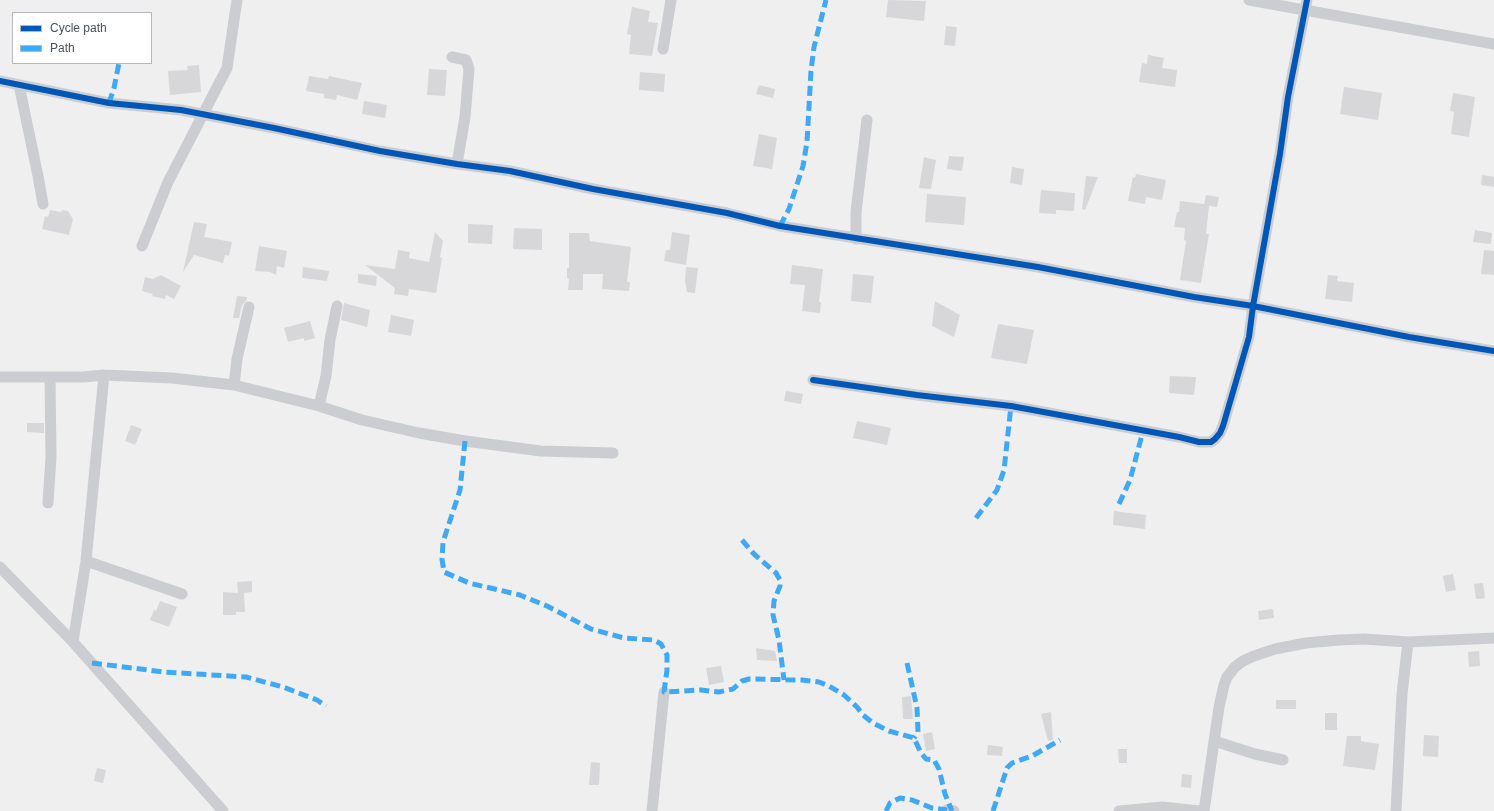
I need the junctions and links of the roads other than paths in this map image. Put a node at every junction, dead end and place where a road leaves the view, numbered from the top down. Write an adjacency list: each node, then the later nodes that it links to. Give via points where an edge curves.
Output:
1 (237, 0): 10 (street, via 227,68)
2 (671, 0): 6 (street)
3 (1249, 0): 4 (street)
4 (1306, 5): 5 (street); 17 (street)
5 (1494, 44)
6 (663, 49)
7 (452, 57): 12 (street, via 466,60 469,69 465,117)
8 (0, 82): 9 (street)
9 (19, 85): 10 (street, via 109,103); 13 (street)
10 (203, 114): 12 (street, via 380,151); 15 (street, via 168,182)
11 (867, 120): 14 (street, via 856,212)
12 (457, 164): 14 (street, via 510,170 593,189)
13 (43, 204)
14 (856, 239): 17 (street, via 1038,267)
15 (142, 246)
16 (337, 306): 25 (street)
17 (1253, 306): 19 (street); 23 (street, via 1249,337 1233,394 1220,434 1211,442 1199,442 1011,406)
18 (248, 307): 24 (street)
19 (1494, 351)
20 (104, 375): 22 (street); 24 (street, via 172,378); 28 (street)
21 (0, 377): 22 (street)
22 (50, 377): 27 (street, via 51,457)
23 (813, 380)
24 (234, 385): 25 (street)
25 (319, 406): 26 (street, via 362,420 465,441 541,451)
26 (613, 453)
27 (48, 503)
28 (86, 560): 30 (street); 32 (street)
29 (0, 568): 32 (street)
30 (182, 594)
31 (1494, 638): 33 (street)
32 (73, 642): 37 (street)
33 (1408, 642): 35 (street, via 1364,640 1306,643 1275,649 1243,661 1227,677 1224,685 1218,707); 42 (street, via 1402,694)
34 (664, 692): 38 (street)
35 (1214, 741): 36 (street); 41 (street)
36 (1283, 760)
37 (223, 811)
38 (652, 811)
39 (1119, 811): 40 (street, via 1162,807)
40 (1200, 811)
41 (1204, 811)
42 (1396, 811)

